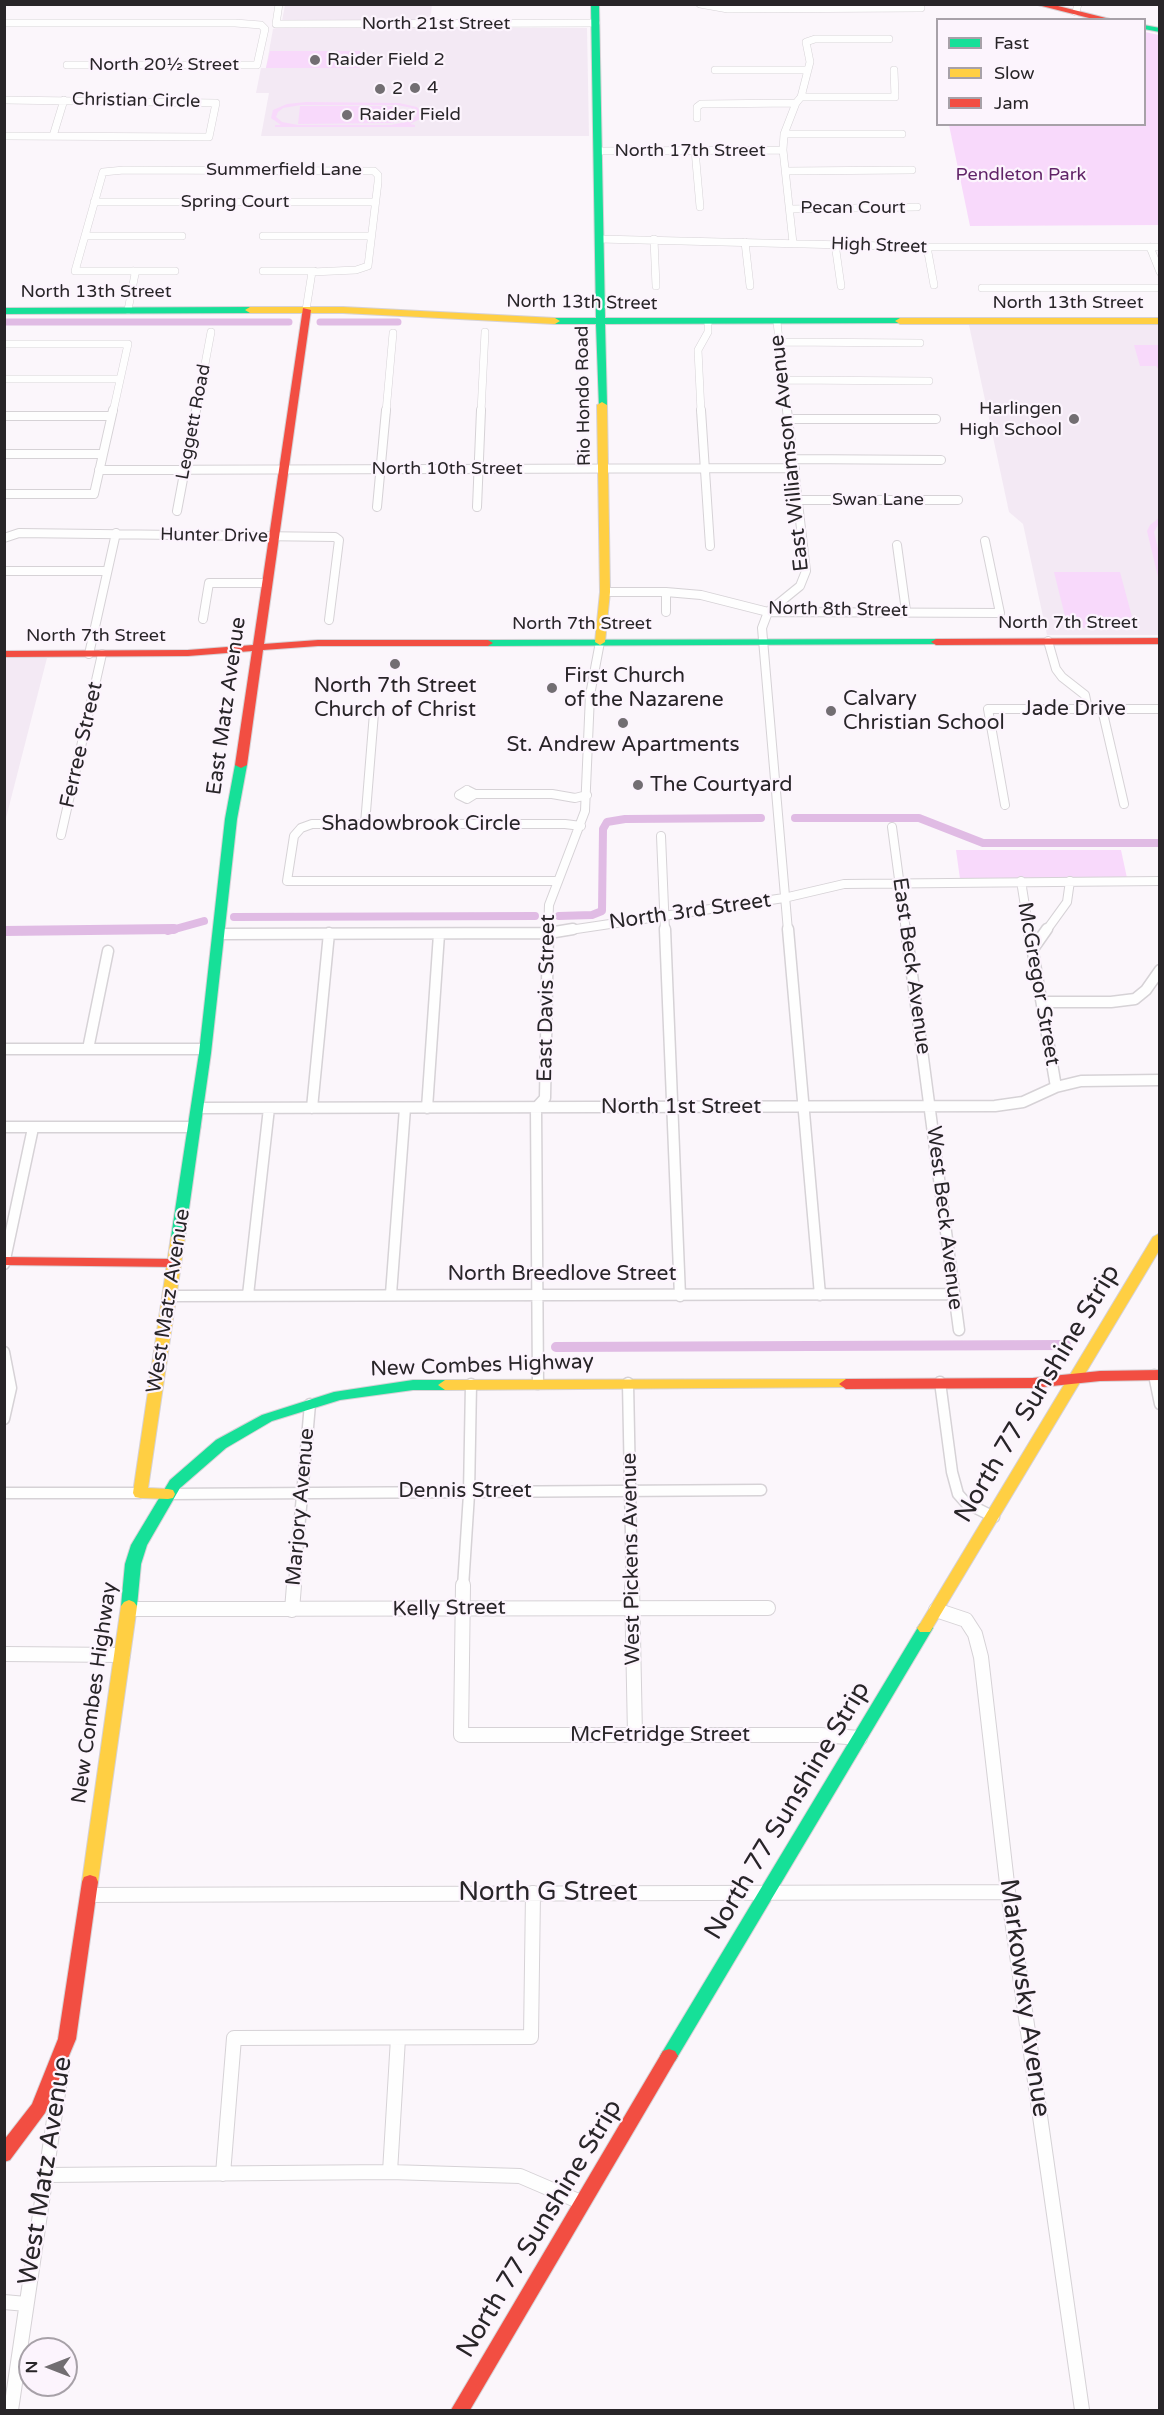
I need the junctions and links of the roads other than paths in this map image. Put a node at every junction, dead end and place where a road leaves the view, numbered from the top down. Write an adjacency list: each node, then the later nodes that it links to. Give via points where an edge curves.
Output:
1 (279, 4): 10 (street, North 21st Street, via 276,24)
2 (595, 4): 10 (street, Rio Hondo Road)
3 (700, 4): 6 (street, via 717,8)
4 (921, 4): 6 (street, via 921,8)
5 (1037, 4): 7 (street)
6 (802, 7)
7 (1077, 8): 8 (street)
8 (1104, 18)
9 (4, 23): 12 (street, North 20½ Street, via 235,23 263,26 265,30 257,65)
10 (596, 23): 27 (street, Rio Hondo Road)
11 (890, 39): 15 (street, via 810,39 806,42)
12 (67, 65)
13 (894, 69): 16 (street, via 895,97)
14 (715, 70): 15 (street)
15 (808, 70): 16 (street)
16 (801, 98): 19 (street)
17 (4, 100): 18 (street, Christian Circle)
18 (64, 100): 24 (street); 24 (street, Christian Circle, via 216,103 209,137)
19 (796, 103): 20 (street, via 701,104 697,107); 21 (street)
20 (697, 118)
21 (784, 134): 22 (street); 26 (street)
22 (902, 134)
23 (4, 136): 24 (street)
24 (53, 136)
25 (695, 150): 26 (street, North 17th Street); 27 (street, North 17th Street); 32 (street)
26 (783, 150): 29 (street)
27 (598, 151): 39 (street, Rio Hondo Road)
28 (912, 170): 29 (street)
29 (786, 171): 34 (street)
30 (94, 202): 31 (street, Spring Court); 31 (street, Summerfield Lane, via 102,174 109,170 246,169 374,171 378,175); 35 (street)
31 (375, 202): 38 (street, Summerfield Lane)
32 (700, 207)
33 (917, 207): 34 (street, Pecan Court)
34 (790, 208): 42 (street)
35 (85, 236): 36 (street); 47 (street, via 75,271)
36 (182, 236)
37 (263, 236): 38 (street)
38 (371, 236): 50 (street, Summerfield Lane, via 369,263 365,268)
39 (599, 239): 40 (street, High Street); 61 (street, Rio Hondo Road)
40 (654, 239): 41 (street, High Street); 53 (street)
41 (745, 242): 42 (street, High Street); 54 (street)
42 (793, 243): 43 (street, High Street)
43 (835, 244): 44 (street, High Street); 55 (street)
44 (927, 247): 45 (street, High Street); 52 (street)
45 (1150, 247): 46 (street, High Street); 51 (street)
46 (1160, 247)
47 (133, 271): 48 (street); 59 (street)
48 (175, 271)
49 (263, 271): 50 (street)
50 (314, 271): 60 (street)
51 (1160, 272)
52 (934, 285)
53 (656, 286)
54 (750, 286)
55 (841, 286)
56 (982, 288): 57 (street)
57 (1160, 288)
58 (4, 310): 59 (street, North 13th Street)
59 (128, 310): 60 (street, North 13th Street)
60 (306, 310): 61 (street, North 13th Street); 88 (street, East Matz Avenue)
61 (601, 321): 63 (street, North 13th Street); 85 (street, Rio Hondo Road)
62 (1160, 321): 64 (street, North 13th Street)
63 (708, 322): 64 (street, North 13th Street); 86 (street, via 708,332 698,350)
64 (777, 322): 68 (street, East Williamson Avenue)
65 (211, 332): 83 (street, Leggett Road)
66 (485, 332): 89 (street)
67 (393, 333): 84 (street)
68 (780, 342): 69 (street); 73 (street, East Williamson Avenue)
69 (920, 343)
70 (4, 344): 72 (street, via 128,344)
71 (4, 379): 72 (street)
72 (120, 379): 76 (street)
73 (785, 380): 74 (street); 77 (street, East Williamson Avenue)
74 (929, 381)
75 (4, 416): 76 (street)
76 (111, 416): 80 (street)
77 (789, 419): 78 (street); 82 (street, East Williamson Avenue)
78 (936, 419)
79 (4, 454): 80 (street)
80 (103, 454): 87 (street)
81 (941, 460): 82 (street, North 10th Street)
82 (794, 464): 86 (street, North 10th Street); 91 (street, East Williamson Avenue)
83 (186, 469): 87 (street, North 10th Street); 88 (street, North 10th Street); 95 (street, Leggett Road)
84 (380, 469): 88 (street, North 10th Street); 89 (street, North 10th Street); 93 (street)
85 (604, 469): 86 (street, North 10th Street); 89 (street, North 10th Street); 105 (street, Rio Hondo Road)
86 (706, 469): 101 (street)
87 (99, 470): 90 (street, via 94,494)
88 (283, 470): 98 (street, East Matz Avenue)
89 (478, 470): 94 (street)
90 (4, 494)
91 (798, 500): 92 (street, Swan Lane); 109 (street, East Williamson Avenue, via 804,580)
92 (958, 500)
93 (377, 507)
94 (477, 507)
95 (177, 511)
96 (116, 533): 97 (street, Hunter Drive, via 19,533); 98 (street, Hunter Drive); 103 (street, Ferree Street)
97 (6, 537)
98 (273, 537): 104 (street, East Matz Avenue); 111 (street, Hunter Drive, via 338,538)
99 (985, 541): 107 (street, North 8th Street, via 1000,613)
100 (897, 545): 107 (street)
101 (710, 546)
102 (4, 571): 103 (street)
103 (106, 571): 118 (street, Ferree Street)
104 (266, 583): 110 (street, via 209,583); 116 (street, East Matz Avenue)
105 (605, 592): 106 (street, North 8th Street); 114 (street, Rio Hondo Road)
106 (666, 592): 108 (street); 109 (street, North 8th Street, via 701,595)
107 (906, 611): 109 (street, North 8th Street)
108 (666, 612)
109 (768, 612): 115 (street, via 762,628)
110 (203, 619)
111 (329, 620)
112 (1048, 641): 113 (street, North 7th Street); 115 (street, North 7th Street); 119 (street, via 1056,669 1085,695)
113 (1160, 641)
114 (600, 642): 115 (street, North 7th Street); 116 (street, North 7th Street, via 324,643); 124 (street, East Davis Street, via 590,695)
115 (763, 643): 137 (street)
116 (257, 647): 118 (street, North 7th Street, via 188,653); 141 (street, East Matz Avenue, via 222,880)
117 (4, 654): 118 (street, North 7th Street)
118 (95, 654): 130 (street, Ferree Street)
119 (1088, 709): 120 (street, Jade Drive); 126 (street, Jade Drive, via 988,709)
120 (1102, 709): 121 (street, Jade Drive); 125 (street)
121 (1160, 709)
122 (374, 712): 127 (street)
123 (475, 794): 124 (street, via 552,794 575,798)
124 (587, 795): 128 (street, East Davis Street)
125 (1124, 804)
126 (1005, 805)
127 (365, 824): 128 (street, Shadowbrook Circle); 132 (street, Shadowbrook Circle, via 321,823 296,831 287,881)
128 (581, 826): 132 (street, East Davis Street)
129 (892, 827): 136 (street, East Beck Avenue)
130 (61, 835)
131 (661, 836): 138 (street)
132 (557, 881): 140 (street, East Davis Street, via 549,905)
133 (1021, 881): 134 (street, North 3rd Street); 136 (street, North 3rd Street); 143 (street, McGregor Street)
134 (1070, 881): 135 (street, North 3rd Street); 143 (street, via 1067,902)
135 (1160, 881)
136 (900, 883): 137 (street, North 3rd Street, via 836,885); 152 (street, East Beck Avenue)
137 (784, 898): 138 (street, North 3rd Street); 154 (street)
138 (664, 915): 140 (street, North 3rd Street); 153 (street)
139 (329, 933): 141 (street, North 3rd Street); 142 (street, North 3rd Street); 157 (street)
140 (549, 933): 142 (street, North 3rd Street); 160 (street, East Davis Street, via 544,1098)
141 (219, 934): 147 (street, East Matz Avenue)
142 (439, 934): 159 (street)
143 (1033, 949): 146 (street, McGregor Street)
144 (108, 951): 149 (street)
145 (1160, 970): 146 (street, via 1135,999)
146 (1042, 1002): 151 (street, McGregor Street)
147 (205, 1048): 149 (street); 155 (street, East Matz Avenue)
148 (4, 1049): 149 (street)
149 (88, 1049)
150 (1160, 1080): 151 (street, North 1st Street, via 1082,1081)
151 (1056, 1087): 152 (street, North 1st Street, via 1010,1104)
152 (930, 1106): 154 (street, North 1st Street); 169 (street, West Beck Avenue)
153 (671, 1107): 154 (street, North 1st Street); 160 (street, North 1st Street); 173 (street)
154 (803, 1107): 171 (street)
155 (197, 1108): 156 (street, North 1st Street); 162 (street, West Matz Avenue)
156 (269, 1108): 157 (street, North 1st Street); 170 (street)
157 (312, 1108): 158 (street, North 1st Street)
158 (405, 1108): 159 (street, North 1st Street); 167 (street)
159 (427, 1108): 160 (street, North 1st Street)
160 (536, 1108): 168 (street, East Davis Street)
161 (4, 1127): 163 (street)
162 (195, 1127): 163 (street); 166 (street, West Matz Avenue)
163 (33, 1128): 165 (street)
164 (1160, 1237): 177 (street, North 77 Sunshine Strip)
165 (5, 1262): 166 (street)
166 (175, 1263): 172 (street, West Matz Avenue)
167 (391, 1294): 168 (street, North Breedlove Street); 170 (street, North Breedlove Street)
168 (536, 1294): 173 (street, North Breedlove Street); 181 (street, East Davis Street)
169 (954, 1294): 171 (street, North Breedlove Street); 174 (street, West Beck Avenue)
170 (248, 1295): 172 (street, North Breedlove Street)
171 (820, 1295): 173 (street, North Breedlove Street)
172 (170, 1296): 189 (street, West Matz Avenue)
173 (680, 1296)
174 (959, 1330)
175 (4, 1352): 184 (street, via 11,1388)
176 (1156, 1375): 177 (street, New Combes Highway); 183 (street)
177 (1073, 1379): 178 (street, New Combes Highway, via 1033,1383); 192 (street, North 77 Sunshine Strip)
178 (940, 1382): 179 (street, New Combes Highway); 192 (street, via 958,1494 966,1503)
179 (628, 1383): 181 (street, New Combes Highway); 187 (street, West Pickens Avenue)
180 (471, 1384): 181 (street, New Combes Highway); 182 (street, New Combes Highway, via 375,1388); 186 (street)
181 (538, 1384)
182 (310, 1404): 190 (street, Marjory Avenue); 191 (street, New Combes Highway, via 267,1418 228,1439 196,1464)
183 (1160, 1404)
184 (4, 1419)
185 (762, 1490): 187 (street, Dennis Street)
186 (469, 1491): 187 (street, Dennis Street); 190 (street, Dennis Street); 196 (street)
187 (631, 1491): 193 (street, West Pickens Avenue)
188 (4, 1493): 189 (street)
189 (140, 1493): 191 (street)
190 (302, 1493): 191 (street, Dennis Street); 197 (street, Marjory Avenue)
191 (168, 1494): 195 (street, New Combes Highway, via 139,1545)
192 (994, 1517): 198 (street, North 77 Sunshine Strip)
193 (633, 1608): 194 (street, Kelly Street); 196 (street, Kelly Street); 201 (street, West Pickens Avenue)
194 (768, 1608)
195 (129, 1609): 197 (street, Kelly Street); 200 (street, New Combes Highway)
196 (462, 1609): 197 (street, Kelly Street); 201 (street, McFetridge Street, via 461,1736)
197 (292, 1610)
198 (936, 1610): 202 (street, North 77 Sunshine Strip); 204 (street, Markowsky Avenue, via 966,1620 975,1634 981,1657)
199 (4, 1654): 200 (street)
200 (123, 1655): 206 (street, New Combes Highway)
201 (635, 1735): 202 (street, McFetridge Street)
202 (860, 1738): 203 (street, North 77 Sunshine Strip)
203 (766, 1892): 204 (street, North G Street); 205 (street, North G Street); 213 (street, North 77 Sunshine Strip)
204 (1008, 1892): 218 (street, Markowsky Avenue)
205 (533, 1893): 206 (street, North G Street); 207 (street, via 531,2037)
206 (88, 1895): 208 (street, New Combes Highway)
207 (398, 2038): 210 (street); 211 (street, via 234,2038)
208 (66, 2039): 209 (street, New Combes Highway, via 39,2108); 212 (street, West Matz Avenue)
209 (4, 2155)
210 (390, 2172): 211 (street); 213 (street, via 519,2176)
211 (223, 2174): 212 (street)
212 (46, 2175): 215 (street, West Matz Avenue)
213 (583, 2203): 217 (street, North 77 Sunshine Strip)
214 (4, 2302): 215 (street)
215 (26, 2304): 216 (street, West Matz Avenue)
216 (11, 2410)
217 (460, 2410)
218 (1082, 2410)

